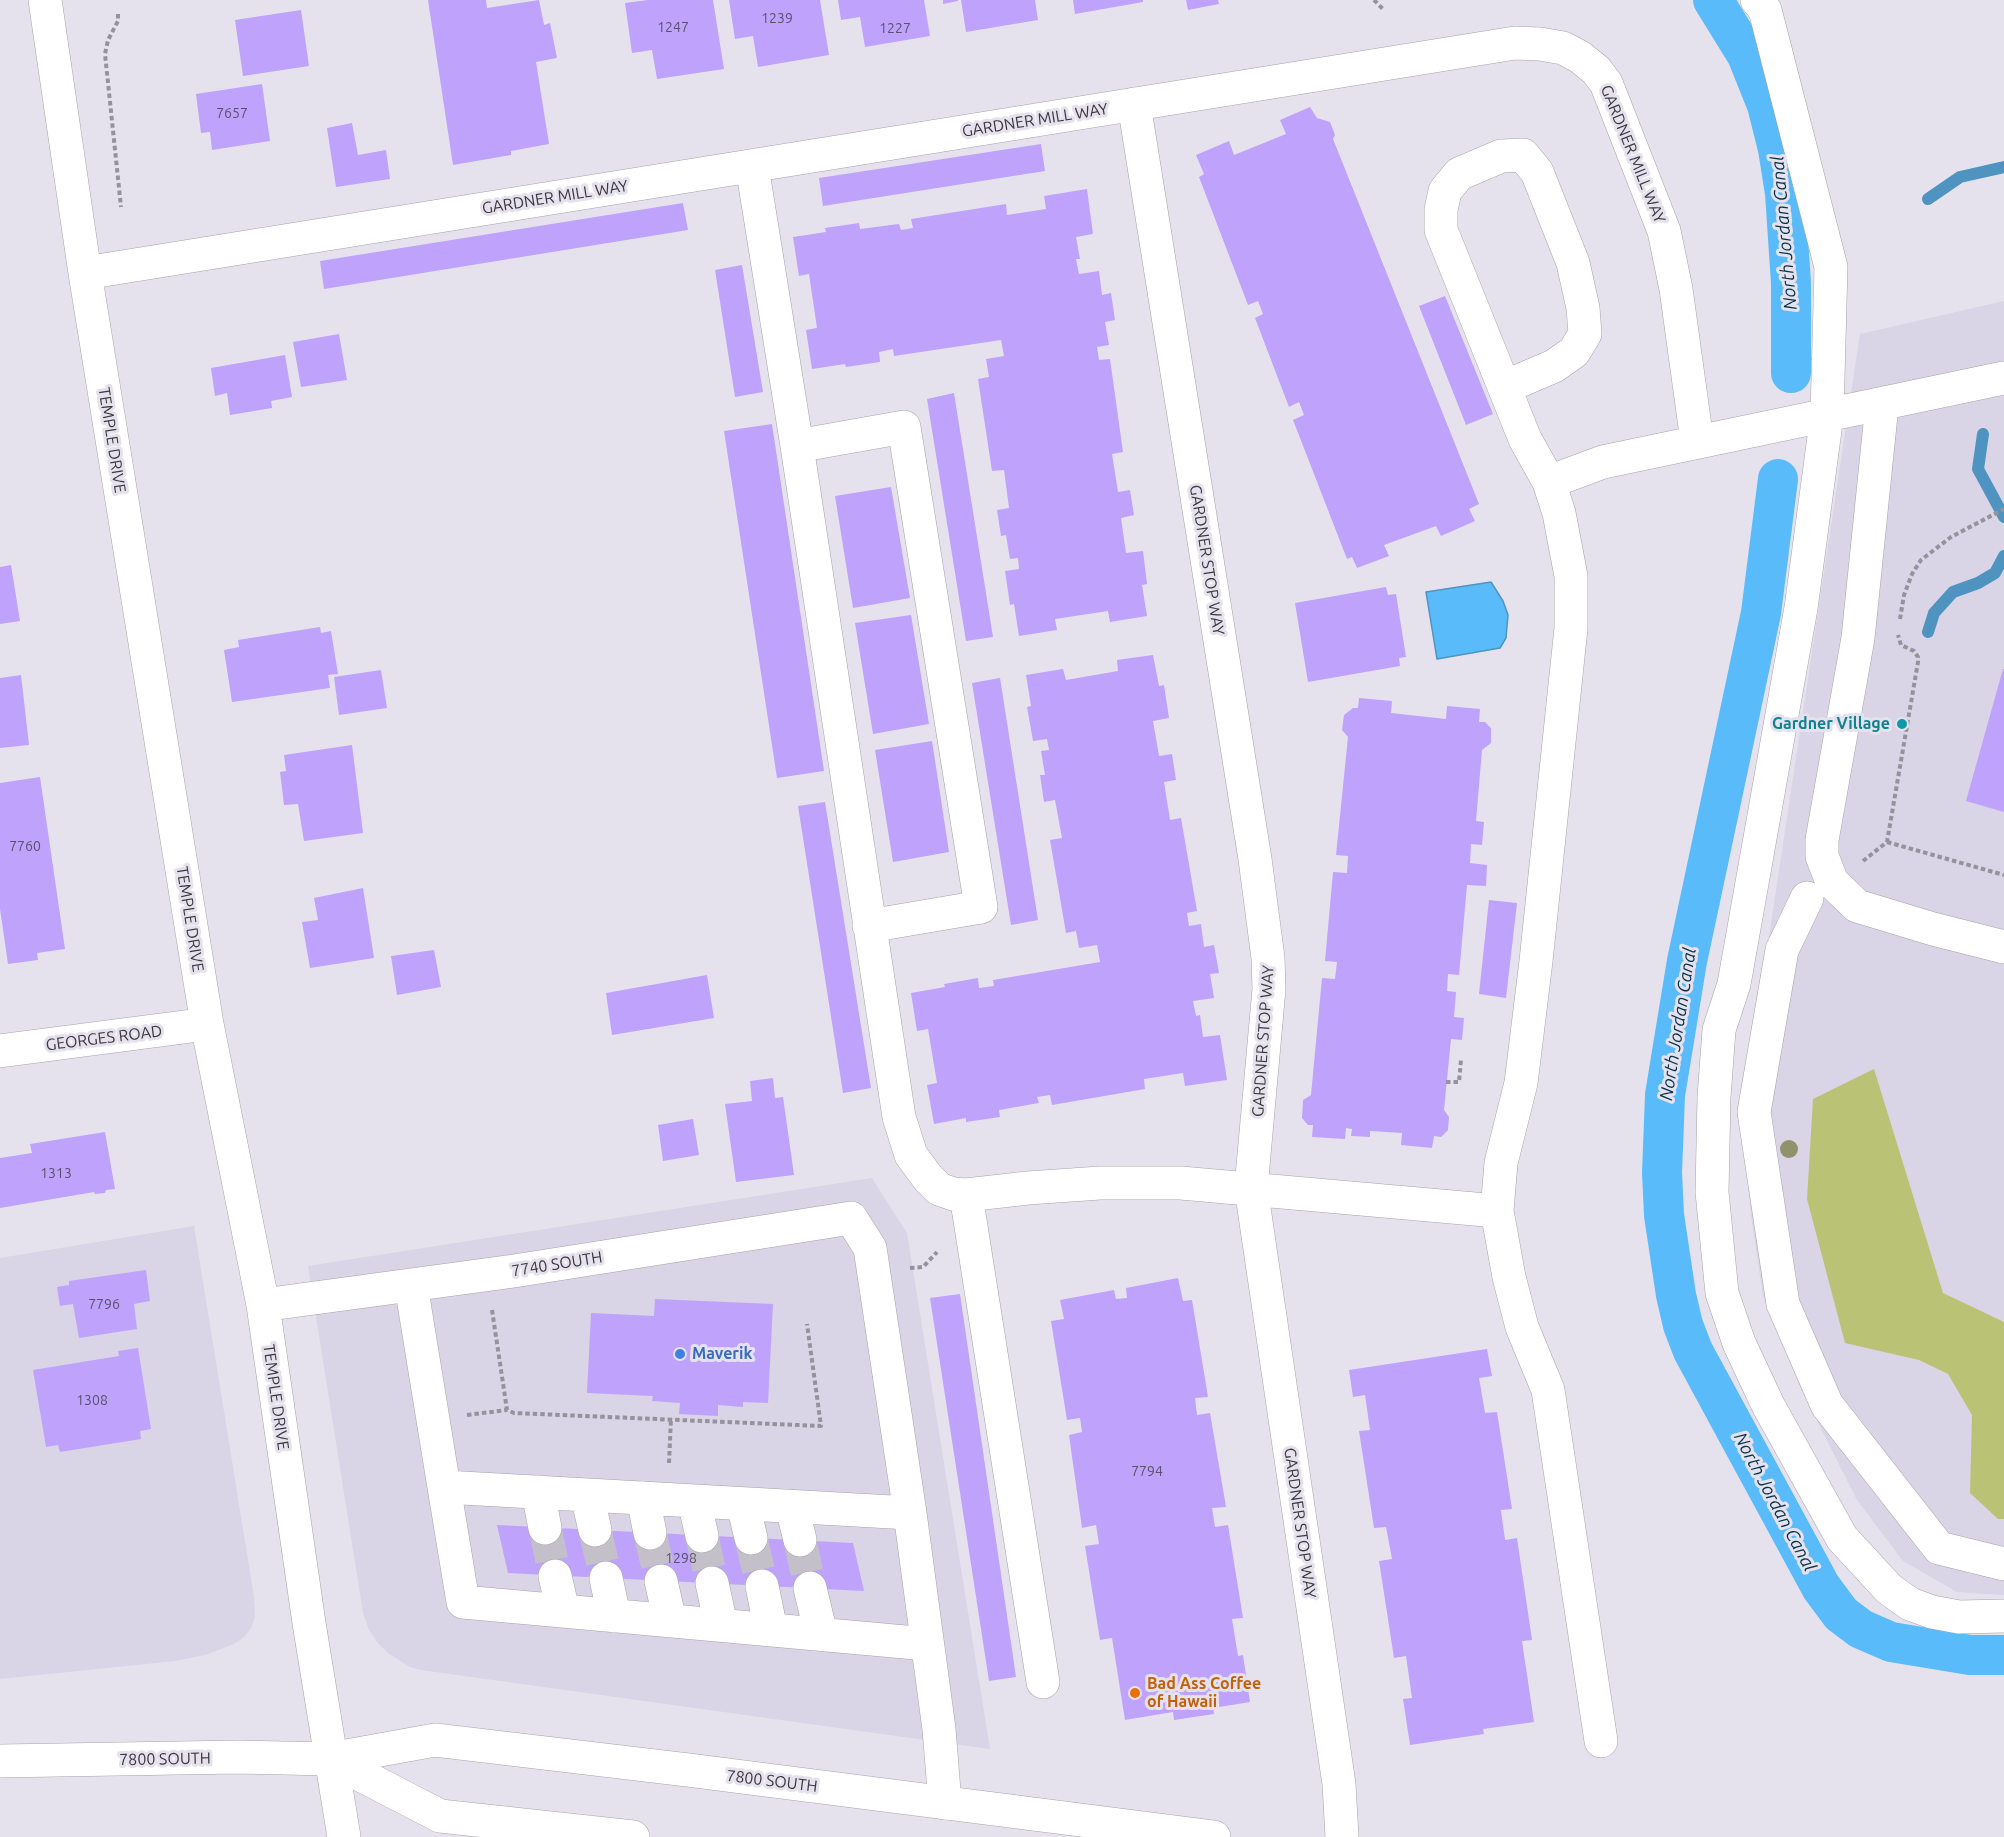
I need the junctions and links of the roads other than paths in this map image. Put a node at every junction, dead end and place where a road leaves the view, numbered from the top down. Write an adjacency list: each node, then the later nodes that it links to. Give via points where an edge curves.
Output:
1 (1757, 0): 9 (street, via 1766,10 1831,267)
2 (52, 1): 5 (street, TEMPLE DRIVE)
3 (1134, 104): 4 (street, GARDNER MILL WAY); 10 (street, GARDNER MILL WAY, via 1515,43 1563,48 1580,57 1606,83 1664,231); 18 (street, GARDNER STOP WAY, via 1268,958 1269,989)
4 (752, 166): 5 (street, GARDNER MILL WAY); 11 (street)
5 (85, 273): 16 (street, TEMPLE DRIVE)
6 (2004, 378): 8 (street)
7 (1505, 387): 7 (street, via 1441,230 1441,210 1445,191 1459,174 1501,156 1523,155 1537,172 1573,263 1586,334 1574,351 1554,366); 12 (street, via 1525,439)
8 (1882, 405): 9 (street); 15 (street, via 1858,638 1822,856 1832,882 1857,906)
9 (1827, 416): 10 (street); 45 (street, via 1801,608 1734,984 1719,1030 1712,1192 1722,1293 1739,1343 1768,1405 1842,1538 1889,1589 1910,1604 1959,1617)
10 (1697, 441): 12 (street, via 1603,462)
11 (797, 446): 14 (street); 14 (street, via 904,427 981,907)
12 (1549, 482): 20 (street, via 1571,576 1571,628 1522,1072 1500,1163)
13 (1807, 898): 36 (street, via 1782,950 1754,1112 1783,1304 1827,1405 1939,1548)
14 (869, 926): 19 (street, via 906,1141 918,1167 939,1189)
15 (2004, 947)
16 (207, 1024): 17 (street, GEORGES ROAD); 22 (street, TEMPLE DRIVE)
17 (0, 1052)
18 (1251, 1188): 19 (street, via 1100,1183); 20 (street); 59 (street, GARDNER STOP WAY, via 1339,1784)
19 (966, 1195): 51 (street)
20 (1497, 1211): 52 (street, via 1522,1327 1548,1390)
21 (411, 1285): 22 (street, 7740 SOUTH); 23 (street); 29 (street, 7740 SOUTH, via 851,1218 870,1248)
22 (263, 1305): 53 (street, TEMPLE DRIVE)
23 (444, 1487): 24 (street); 43 (street, via 463,1602)
24 (538, 1492): 25 (street); 30 (street)
25 (587, 1495): 26 (street); 31 (street)
26 (668, 1500): 27 (street); 32 (street); 33 (street)
27 (743, 1504): 28 (street); 34 (street)
28 (792, 1507): 29 (street); 35 (street)
29 (910, 1513): 50 (street)
30 (545, 1528)
31 (595, 1530)
32 (650, 1533)
33 (702, 1536)
34 (751, 1538)
35 (800, 1540)
36 (2004, 1564)
37 (555, 1576): 43 (street)
38 (606, 1578): 44 (street)
39 (661, 1581): 46 (street)
40 (712, 1583): 47 (street)
41 (762, 1586): 48 (street)
42 (810, 1588): 49 (street)
43 (563, 1611): 44 (street)
44 (614, 1616): 46 (street)
45 (2004, 1616)
46 (670, 1621): 47 (street)
47 (721, 1625): 48 (street)
48 (771, 1630): 49 (street)
49 (821, 1634): 50 (street)
50 (927, 1644): 55 (street)
51 (1043, 1682)
52 (1601, 1742)
53 (330, 1759): 54 (street, 7800 SOUTH); 55 (street, 7800 SOUTH, via 435,1740); 56 (street, TEMPLE DRIVE); 57 (street, 7800 SOUTH, via 440,1816)
54 (0, 1761)
55 (945, 1803): 58 (street, 7800 SOUTH)
56 (344, 1837)
57 (633, 1837)
58 (1214, 1837)
59 (1342, 1837)

